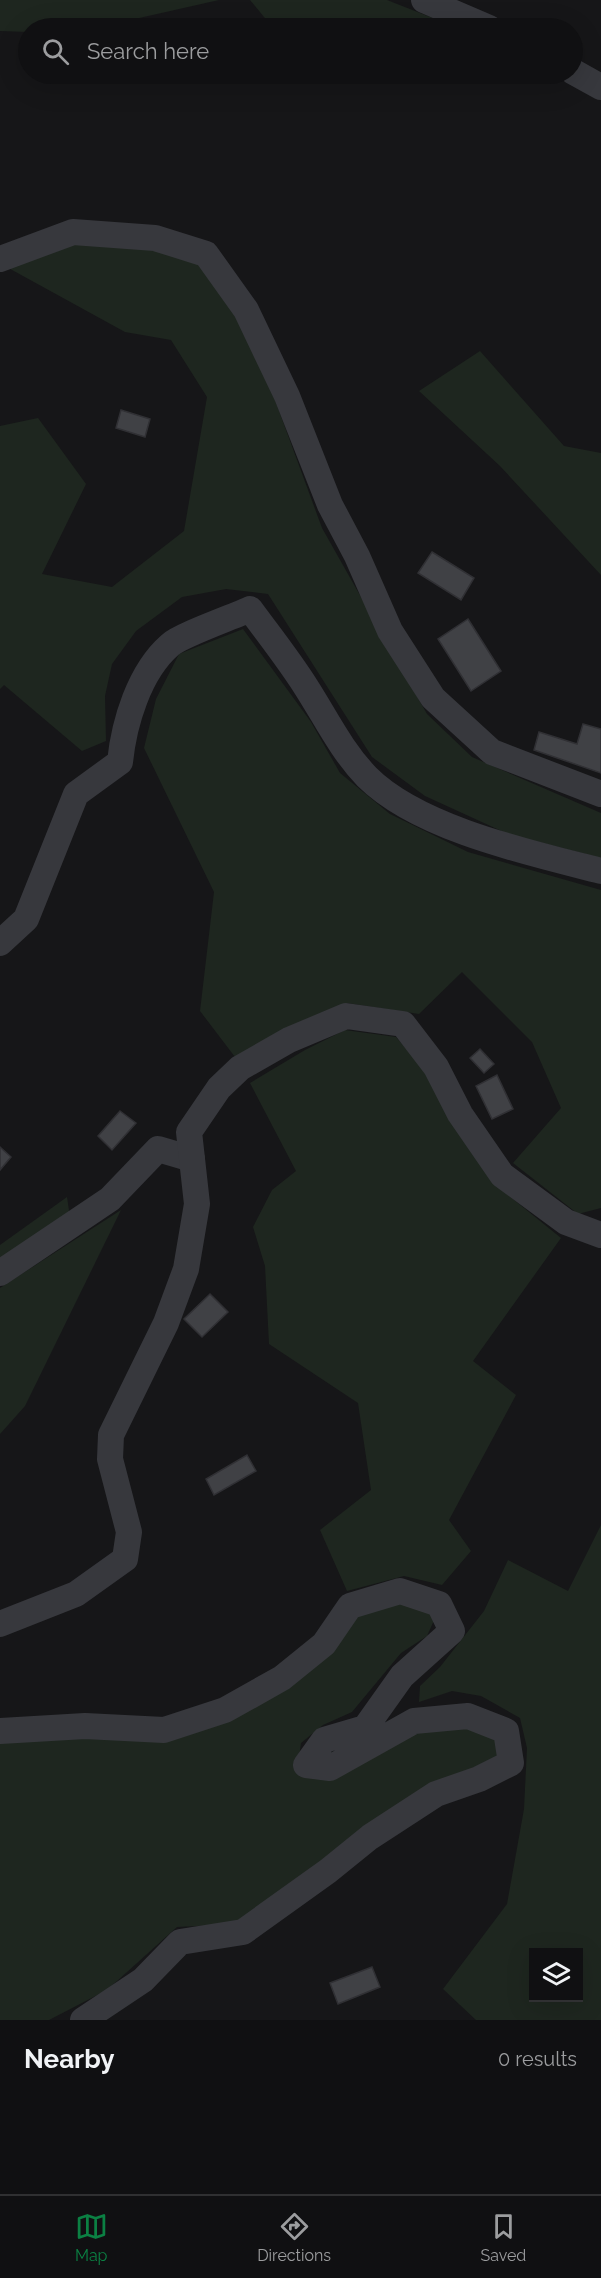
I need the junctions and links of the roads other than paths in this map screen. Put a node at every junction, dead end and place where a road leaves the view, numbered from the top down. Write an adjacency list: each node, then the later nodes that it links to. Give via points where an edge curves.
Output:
1 (424, 0): 2 (street)
2 (466, 18)
3 (583, 77): 4 (street)
4 (601, 87)
5 (0, 259): 6 (street, via 73,232 155,238 206,254 246,310 287,396 330,505 390,631 433,698 492,752)
6 (601, 794)
7 (601, 871): 8 (street, via 501,846 413,809 368,778 333,735 306,686 250,609 171,644 142,682 124,728 120,762 76,794 26,919)
8 (0, 943)
9 (192, 1159): 10 (street, via 189,1132 219,1088 240,1068 289,1040 346,1016 403,1024 436,1067 460,1114 502,1175 566,1222); 11 (street, via 158,1149 110,1199); 12 (street, via 196,1204 186,1269 166,1323 111,1435 110,1458 129,1532 125,1559 76,1594)
10 (601, 1235)
11 (0, 1273)
12 (0, 1624)
13 (0, 1731): 14 (street, via 85,1726 164,1730 225,1710 282,1678 324,1644 350,1606 400,1591 439,1604 452,1631 402,1676 365,1728 324,1740 306,1765 330,1768 414,1721 468,1716 506,1731 511,1763 436,1794 370,1837 243,1932 180,1942 143,1980)
14 (83, 2020)

